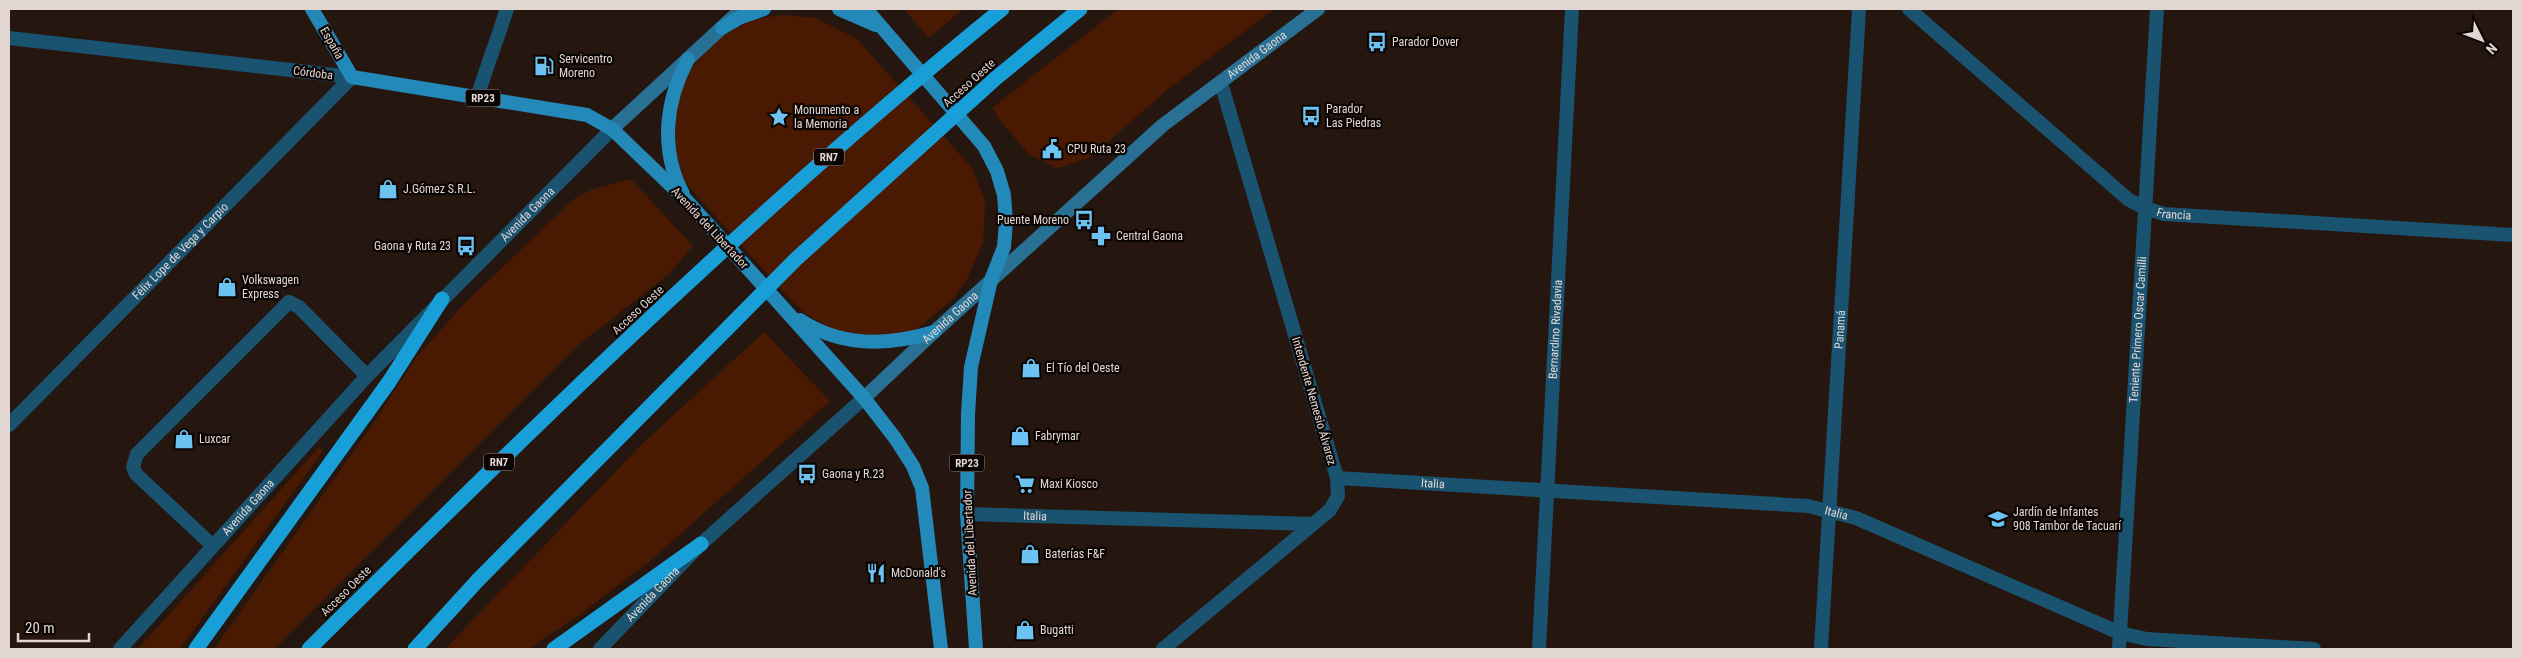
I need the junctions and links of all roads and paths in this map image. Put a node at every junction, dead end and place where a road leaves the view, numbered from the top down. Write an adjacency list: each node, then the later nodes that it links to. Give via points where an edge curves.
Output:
1 (312, 9): 18 (main road, España)
2 (507, 9): 20 (street)
3 (742, 9): 14 (main road, Avenida Gaona)
4 (764, 9): 14 (main road)
5 (839, 9): 15 (main road)
6 (866, 9): 15 (main road, Avenida del Libertador / RP23)
7 (1002, 9): 42 (highway, Acceso Oeste / RN7, via 830,156 693,280 552,411)
8 (1080, 9): 43 (highway, Acceso Oeste, via 996,78 804,252 478,580)
9 (1318, 9): 19 (main road, Avenida Gaona)
10 (1572, 9): 33 (street, Bernardino Rivadavia)
11 (1859, 9): 34 (street, Panamá)
12 (1909, 9): 23 (street, Francia, via 2129,200)
13 (2157, 9): 23 (street, Teniente Primero Oscar Camilli)
14 (722, 28): 17 (main road, Avenida Gaona)
15 (885, 31): 25 (main road, Avenida del Libertador / RP23, via 984,146 998,171 1004,195 1004,247)
16 (9, 38): 18 (street, Córdoba)
17 (688, 59): 21 (main road, Avenida Gaona); 22 (main road, via 673,93 667,130 672,167)
18 (352, 77): 20 (main road, Córdoba / RP23); 31 (street, Félix Lope de Vega y Carpio)
19 (1221, 83): 25 (main road, Avenida Gaona, via 1163,125); 32 (street, Intendente Nemesio Álvarez)
20 (477, 97): 21 (main road, Córdoba / RP23, via 587,115)
21 (612, 129): 22 (main road, Avenida del Libertador / RP23); 26 (street, Avenida Gaona)
22 (687, 202): 27 (main road, Avenida del Libertador / RP23)
23 (2145, 208): 24 (street, Francia, via 2164,214); 39 (street, Teniente Primero Oscar Camilli)
24 (2513, 235)
25 (991, 280): 28 (main road, Avenida Gaona); 35 (main road, Avenida del Libertador / RP23, via 971,368)
26 (442, 299): 29 (street, Avenida Gaona); 41 (highway, via 389,382)
27 (786, 311): 28 (main road, via 808,325 857,341 883,343); 30 (main road, Avenida del Libertador / RP23)
28 (934, 332): 30 (main road, Avenida Gaona)
29 (367, 376): 38 (street, Avenida Gaona); 38 (street, via 300,307 289,302 137,454 133,467 136,474)
30 (864, 398): 37 (street, Avenida Gaona); 46 (main road, Avenida del Libertador / RP23, via 900,445 922,488)
31 (9, 425)
32 (1336, 478): 33 (street, Italia); 36 (street, Intendente Nemesio Álvarez, via 1338,496 1330,510)
33 (1547, 490): 34 (street, Italia, via 1808,506); 49 (street, Bernardino Rivadavia)
34 (1828, 510): 39 (street, Italia, via 1856,518); 50 (street, Panamá)
35 (967, 514): 36 (street, Italia); 47 (main road, Avenida del Libertador / RP23)
36 (1312, 524): 48 (street, Intendente Nemesio Álvarez)
37 (701, 544): 44 (highway); 45 (street, Avenida Gaona)
38 (213, 546): 40 (street, Avenida Gaona)
39 (2120, 633): 51 (street, Teniente Primero Oscar Camilli); 52 (street, Italia, via 2147,639)
40 (120, 649)
41 (196, 649)
42 (309, 649)
43 (415, 649)
44 (554, 649)
45 (600, 649)
46 (941, 649)
47 (976, 649)
48 (1163, 649)
49 (1539, 649)
50 (1821, 649)
51 (2120, 649)
52 (2314, 649)

